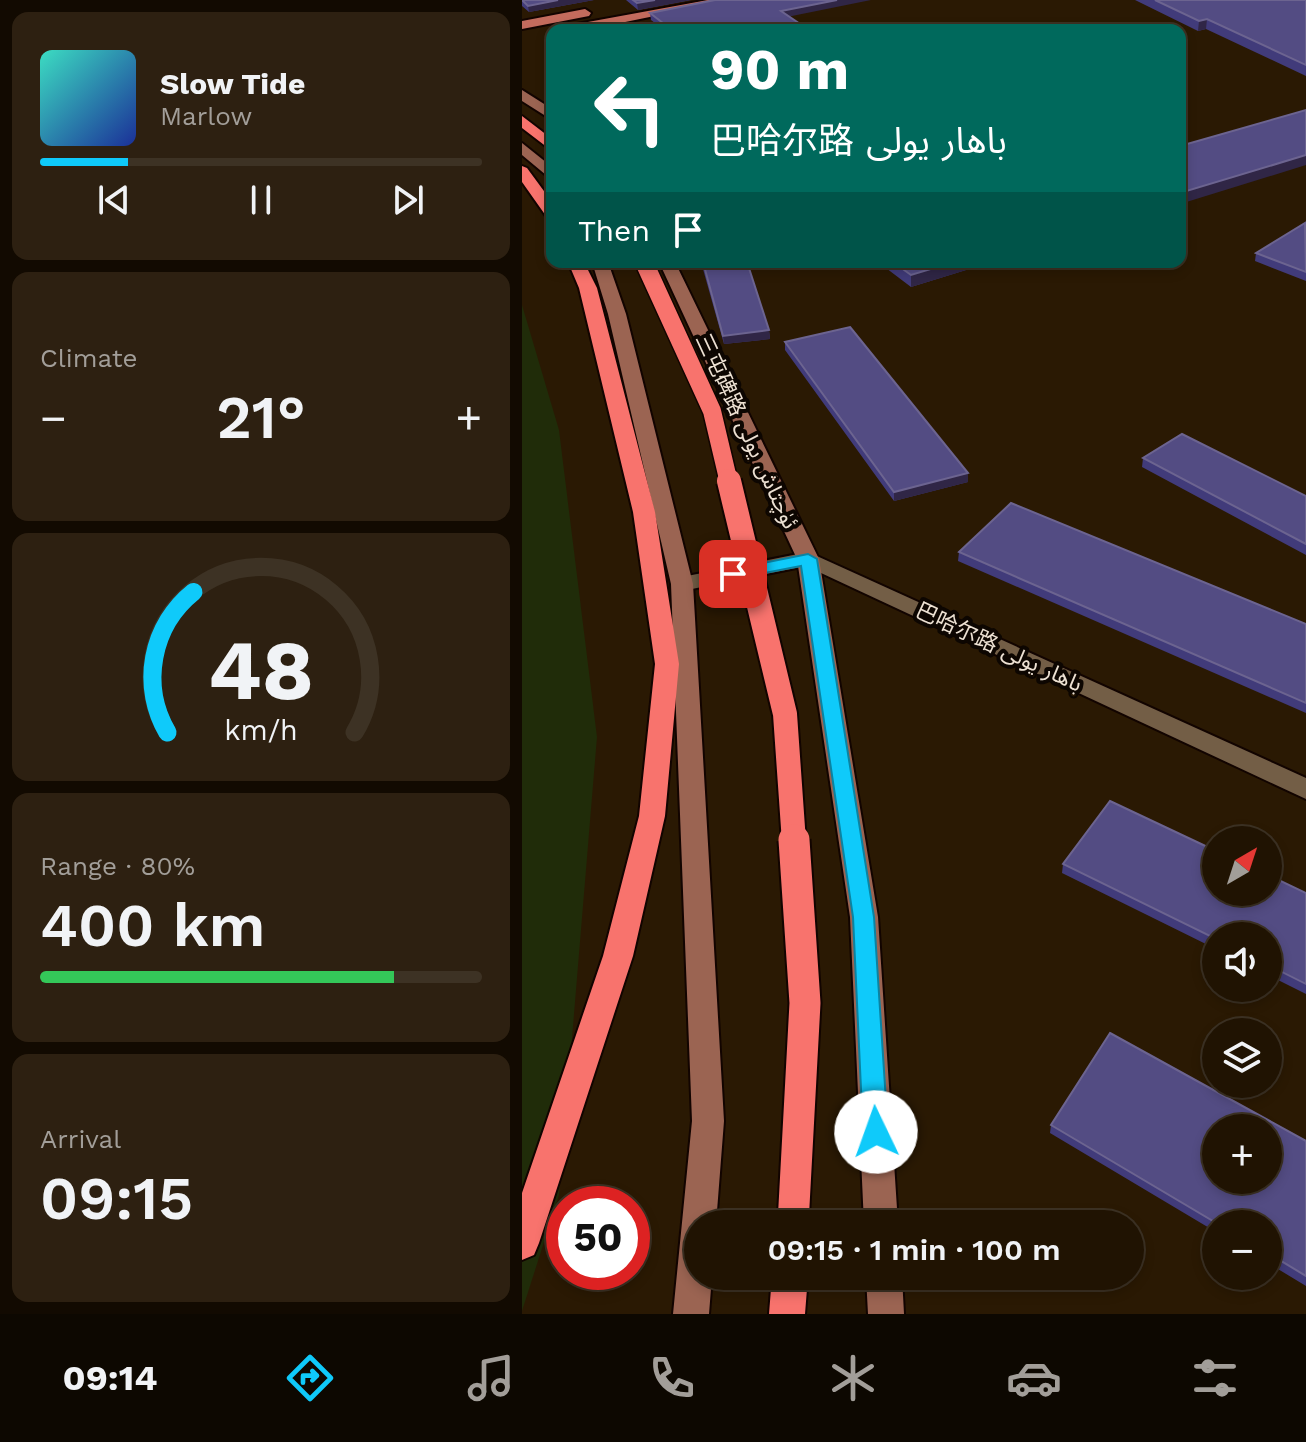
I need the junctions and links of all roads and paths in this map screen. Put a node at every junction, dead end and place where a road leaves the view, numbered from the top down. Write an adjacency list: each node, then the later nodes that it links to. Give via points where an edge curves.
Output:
1 (658, 0): 4 (main road)
2 (727, 0): 3 (main road)
3 (598, 24)
4 (522, 25)
5 (546, 34): 6 (main road)
6 (522, 38)
7 (522, 94): 8 (main road)
8 (546, 112)
9 (522, 120): 10 (highway)
10 (546, 142)
11 (522, 147): 12 (main road)
12 (546, 169)
13 (522, 171): 14 (highway)
14 (546, 205)
15 (579, 268): 25 (highway, via 644,512 667,664 652,816 618,956)
16 (602, 268): 20 (main road)
17 (647, 268): 23 (highway, bridge, via 712,411 785,714 805,1003)
18 (670, 268): 19 (main road, 三屯碑路 ئۈچتاش يولى)
19 (808, 559): 20 (street); 21 (street, 巴哈尔路 باھار يولى); 24 (main road, 三屯碑路 ئۈچتاش يولى, via 864,917)
20 (682, 584): 22 (main road, via 708,1121)
21 (1306, 789)
22 (700, 1210)
23 (794, 1210)
24 (880, 1210)
25 (522, 1243)
26 (693, 1290): 29 (main road)
27 (789, 1290): 30 (highway)
28 (885, 1290): 31 (main road)
29 (691, 1314)
30 (787, 1314)
31 (886, 1314)

